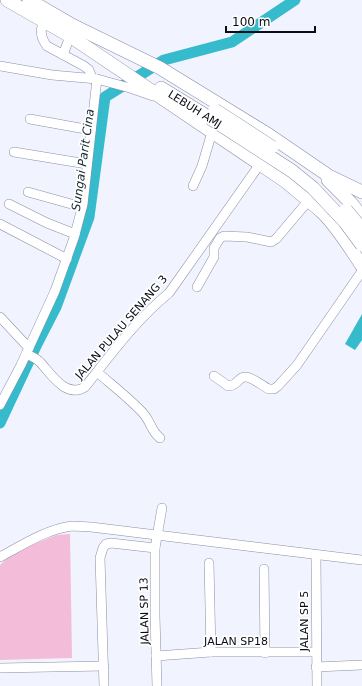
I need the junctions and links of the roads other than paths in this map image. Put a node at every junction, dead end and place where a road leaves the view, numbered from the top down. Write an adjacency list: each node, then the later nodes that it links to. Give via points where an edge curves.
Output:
1 (7, 0): 3 (highway)
2 (30, 0): 4 (highway)
3 (44, 20): 4 (highway); 5 (street, via 42,40 46,46)
4 (71, 30): 5 (street); 7 (highway); 7 (highway)
5 (63, 55): 8 (street, via 84,66)
6 (0, 66): 8 (street)
7 (142, 74): 8 (street, via 106,81); 9 (highway, LEBUH AMJ); 12 (highway, via 165,100); 14 (highway, via 252,125)
8 (94, 79): 11 (street)
9 (212, 114): 27 (highway, LEBUH AMJ, bridge, via 297,164 335,197); 29 (highway, LEBUH AMJ, bridge, via 313,188 345,222)
10 (30, 119): 11 (street)
11 (91, 130): 15 (street)
12 (212, 132): 16 (highway); 17 (street)
13 (14, 152): 15 (street)
14 (302, 158): 19 (highway, via 329,176); 21 (highway)
15 (87, 164): 23 (street)
16 (260, 164): 20 (highway); 36 (street, JALAN PULAU SENANG 3, via 168,293 149,309)
17 (193, 186)
18 (28, 192): 23 (street)
19 (362, 192)
20 (309, 200): 24 (highway); 33 (street, via 271,242 247,237 220,238 214,248 214,257)
21 (351, 203): 24 (highway, via 355,217 346,226 336,224); 25 (highway)
22 (9, 204): 28 (street)
23 (82, 207): 28 (street)
24 (324, 215): 31 (highway)
25 (362, 217)
26 (0, 224): 30 (street)
27 (362, 229)
28 (75, 234): 30 (street)
29 (362, 245)
30 (67, 259): 35 (street)
31 (362, 266)
32 (362, 271): 37 (street, via 301,359 278,386 270,389 246,377 228,386)
33 (197, 287)
34 (0, 317): 35 (street)
35 (30, 354): 36 (street, JALAN PULAU SENANG 3, via 48,373 71,390 79,391 85,387); 38 (street)
36 (97, 372): 39 (street, via 144,413 151,422 153,432)
37 (214, 376)
38 (0, 405)
39 (160, 438)
40 (162, 508): 41 (street, JALAN SP 13)
41 (158, 535): 42 (street, JALAN SP 13); 43 (street); 44 (street, via 74,526 46,534)
42 (155, 548): 51 (street, JALAN SP 13); 53 (street, via 111,543 103,548 100,558)
43 (316, 555): 45 (street); 49 (street, JALAN SP 5)
44 (0, 556)
45 (362, 560)
46 (209, 563): 48 (street)
47 (264, 568): 50 (street)
48 (211, 652): 50 (street, JALAN SP18); 51 (street, JALAN SP18)
49 (316, 652): 50 (street, JALAN SP18); 54 (street, JALAN SP 5)
50 (265, 653)
51 (156, 656): 57 (street, JALAN SP 13)
52 (362, 665): 54 (street)
53 (104, 666): 55 (street); 56 (street)
54 (316, 667): 58 (street, JALAN SP 5)
55 (0, 668)
56 (104, 686)
57 (157, 686)
58 (317, 686)

